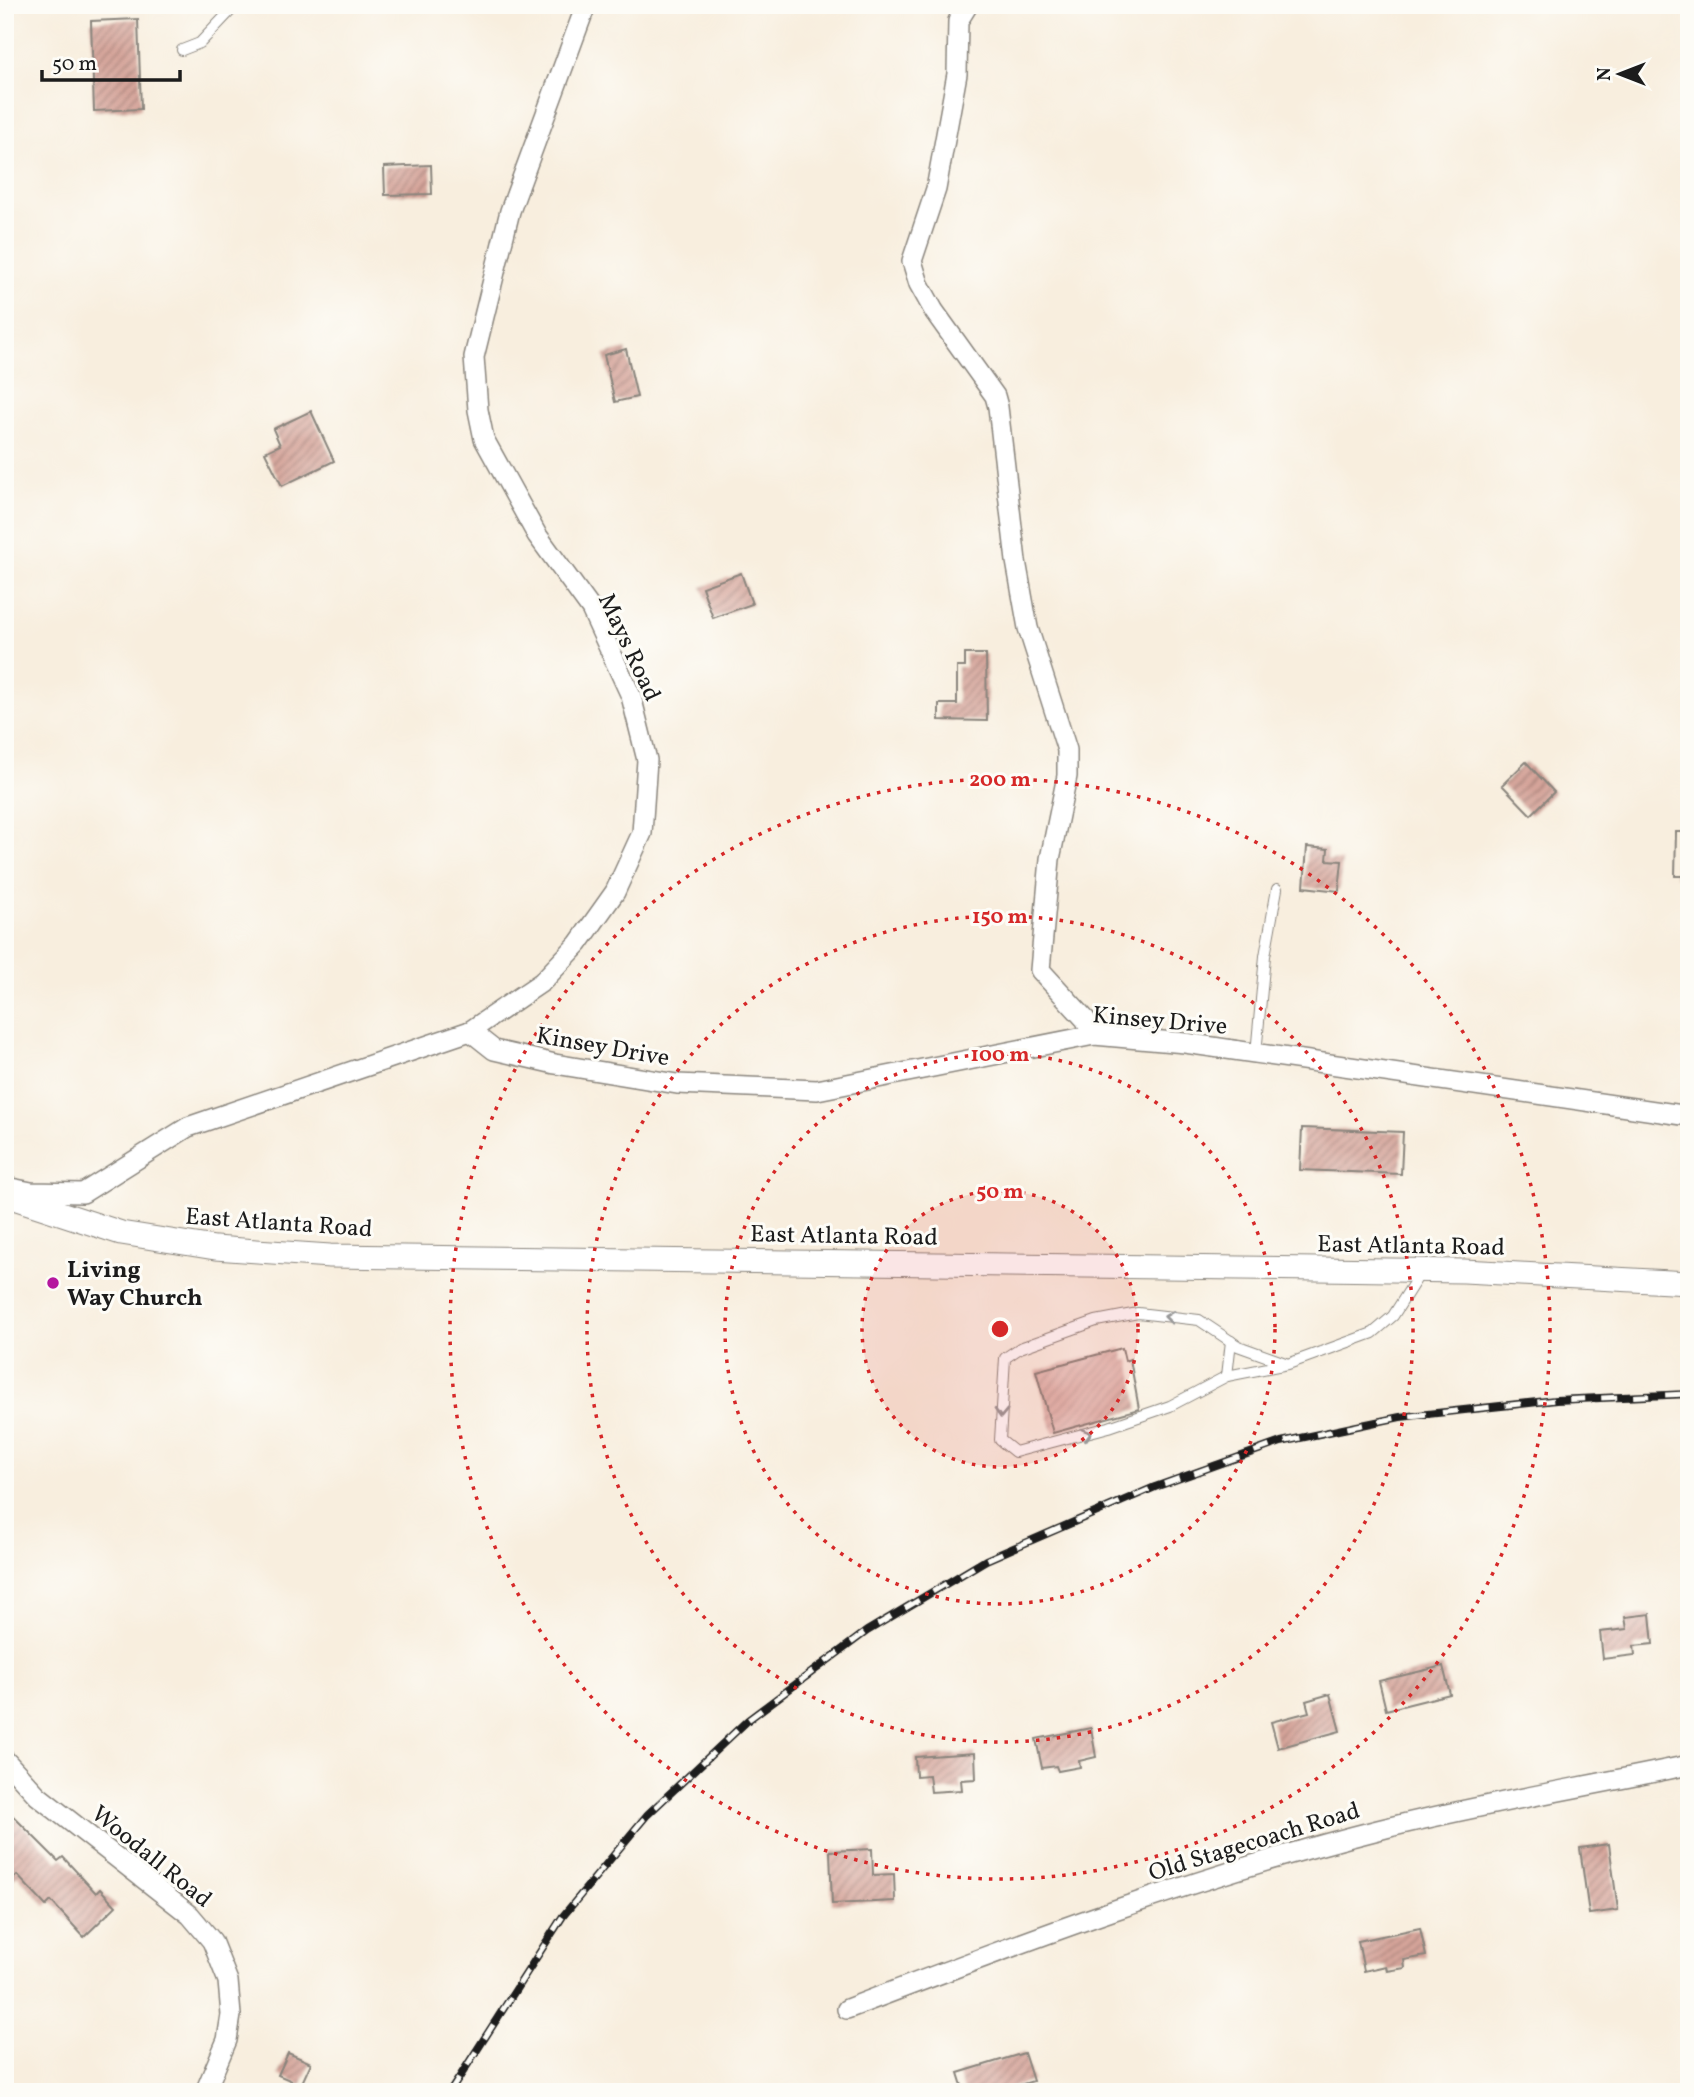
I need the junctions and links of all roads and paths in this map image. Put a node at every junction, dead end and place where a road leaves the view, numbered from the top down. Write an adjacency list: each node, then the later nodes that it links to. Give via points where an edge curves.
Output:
1 (236, 5): 4 (lane, via 200,43)
2 (586, 5): 6 (street, Mays Road, via 510,211 474,357 484,439 537,535 591,609 631,696 647,760 642,833 615,892 578,944 542,982)
3 (968, 5): 7 (street, via 958,21 957,74 936,189 912,261 934,312 998,407 1028,628 1067,750 1067,776 1050,859 1040,970)
4 (182, 50)
5 (1277, 889): 8 (lane)
6 (470, 1031): 7 (street, Kinsey Drive, via 494,1050 555,1064 677,1084 817,1090); 10 (street, Mays Road, via 188,1127 83,1193)
7 (1094, 1035): 8 (street, Kinsey Drive)
8 (1256, 1054): 9 (street, Kinsey Drive)
9 (1689, 1116)
10 (5, 1187)
11 (5, 1195): 12 (street, East Atlanta Road, via 121,1233 215,1248 330,1256)
12 (1422, 1270): 13 (street, East Atlanta Road); 15 (lane, via 1394,1316 1373,1333)
13 (1689, 1283)
14 (1231, 1341): 15 (lane); 16 (lane); 16 (lane, one-way to 16, via 1199,1320 1138,1313 1096,1321 1020,1348 1005,1358 1000,1440 1015,1452 1045,1446 1170,1406)
15 (1288, 1364): 16 (lane)
16 (1227, 1376)
17 (5, 1760): 20 (street, Woodall Road, via 38,1796 190,1915 212,1941 228,1981 231,2015 227,2040)
18 (1689, 1765): 19 (street, Old Stagecoach Road, via 1379,1829 1268,1861 1002,1948)
19 (847, 2009)
20 (205, 2092)

